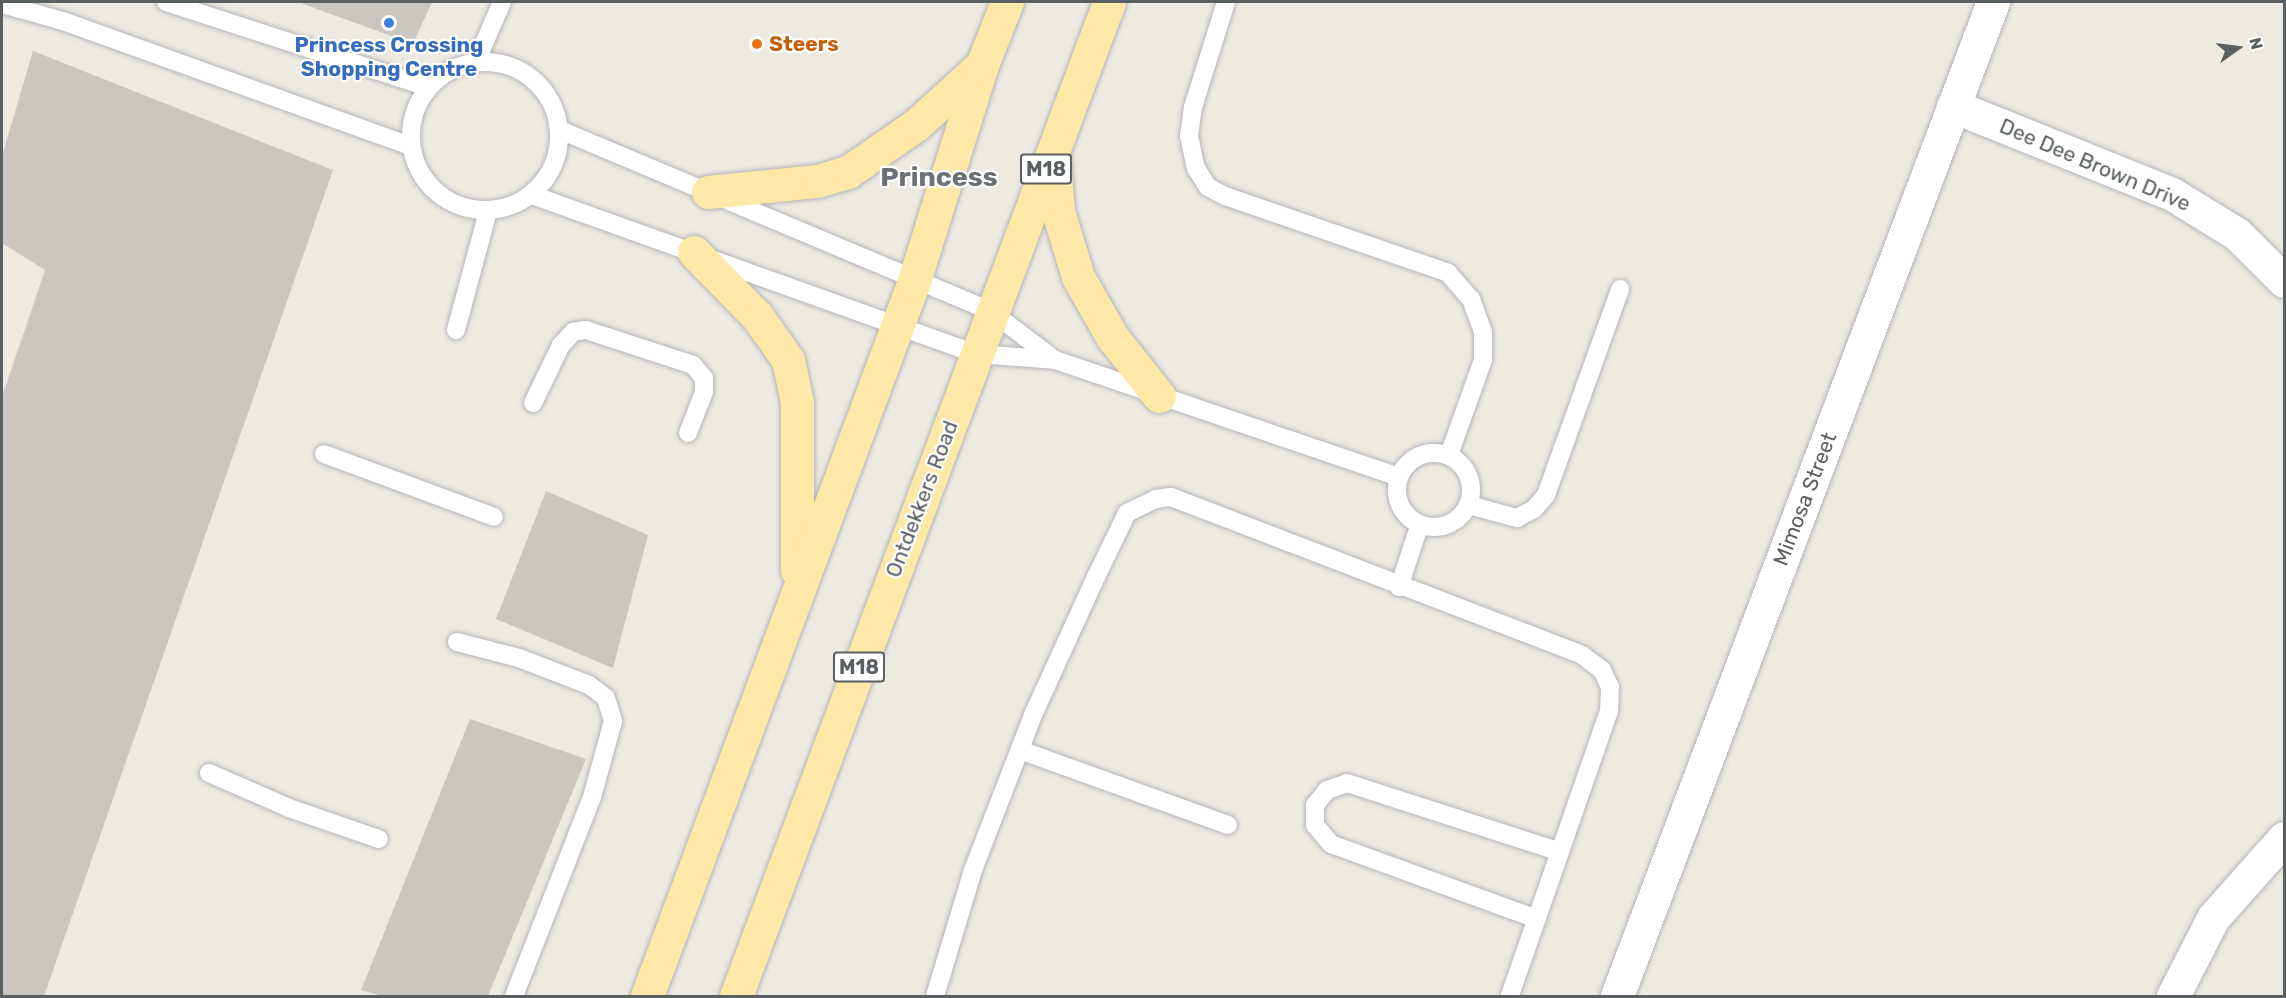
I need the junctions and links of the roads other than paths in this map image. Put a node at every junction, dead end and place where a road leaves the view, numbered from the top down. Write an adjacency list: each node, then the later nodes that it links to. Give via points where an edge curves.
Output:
1 (166, 2): 10 (lane)
2 (502, 2): 8 (lane)
3 (1007, 2): 9 (main road)
4 (1109, 2): 14 (main road, Ontdekkers Road / M18)
5 (1226, 2): 31 (lane, via 1193,107 1190,136 1196,168 1208,187 1225,196 1448,273 1471,299 1483,332 1483,360)
6 (1993, 2): 11 (street, Mimosa Street)
7 (2, 4): 13 (lane, via 63,21)
8 (476, 62): 10 (lane, via 444,74); 12 (lane, via 500,63 541,87 554,107)
9 (982, 65): 15 (main road, via 916,125 848,172 817,182); 19 (main road)
10 (428, 87): 13 (lane, via 411,125)
11 (1953, 106): 20 (street, Dee Dee Brown Drive, via 2172,194 2237,234); 51 (street, Mimosa Street)
12 (560, 130): 15 (lane); 16 (lane, via 557,155 548,177)
13 (411, 146): 17 (lane, via 428,185 464,208)
14 (1053, 150): 22 (main road, Ontdekkers Road / M18); 27 (main road, via 1058,211 1078,277 1102,323)
15 (708, 192): 19 (lane)
16 (532, 195): 17 (lane, via 511,206); 18 (lane, via 608,225)
17 (488, 211): 24 (lane)
18 (694, 252): 23 (lane); 37 (main road, via 757,316 788,360 797,402)
19 (914, 281): 22 (lane); 23 (main road)
20 (2284, 281)
21 (1620, 290): 33 (lane, via 1546,495 1534,509 1517,518)
22 (992, 312): 25 (main road, Ontdekkers Road / M18); 26 (lane)
23 (897, 326): 25 (lane); 37 (main road)
24 (456, 330)
25 (976, 354): 26 (lane); 48 (main road, Ontdekkers Road / M18)
26 (1055, 360): 27 (lane)
27 (1159, 396): 32 (lane)
28 (533, 403): 29 (lane, via 561,345 573,332 586,330 693,365 704,378 704,392)
29 (688, 433)
30 (324, 454): 34 (lane)
31 (1449, 455): 32 (lane, via 1420,455); 33 (lane, via 1469,476)
32 (1398, 477): 35 (lane, via 1399,504 1407,516)
33 (1469, 505): 35 (lane, via 1448,525 1434,528)
34 (494, 517)
35 (1420, 524): 36 (lane)
36 (1399, 587): 39 (lane, via 1171,497 1142,504 1127,513); 44 (lane, via 1582,654 1602,670 1611,687 1609,711)
37 (796, 590): 47 (main road)
38 (457, 642): 46 (lane, via 519,658 589,685 606,698 613,721 592,797)
39 (1020, 750): 41 (lane); 49 (lane, via 973,870)
40 (209, 773): 42 (lane, via 289,808)
41 (1228, 825)
42 (379, 838)
43 (2284, 838): 52 (street, via 2213,918)
44 (1560, 852): 45 (lane); 45 (lane, via 1347,783 1327,790 1315,805 1316,825 1331,844)
45 (1537, 919): 50 (lane)
46 (514, 996)
47 (647, 996)
48 (736, 996)
49 (935, 996)
50 (1510, 996)
51 (1617, 996)
52 (2173, 996)

